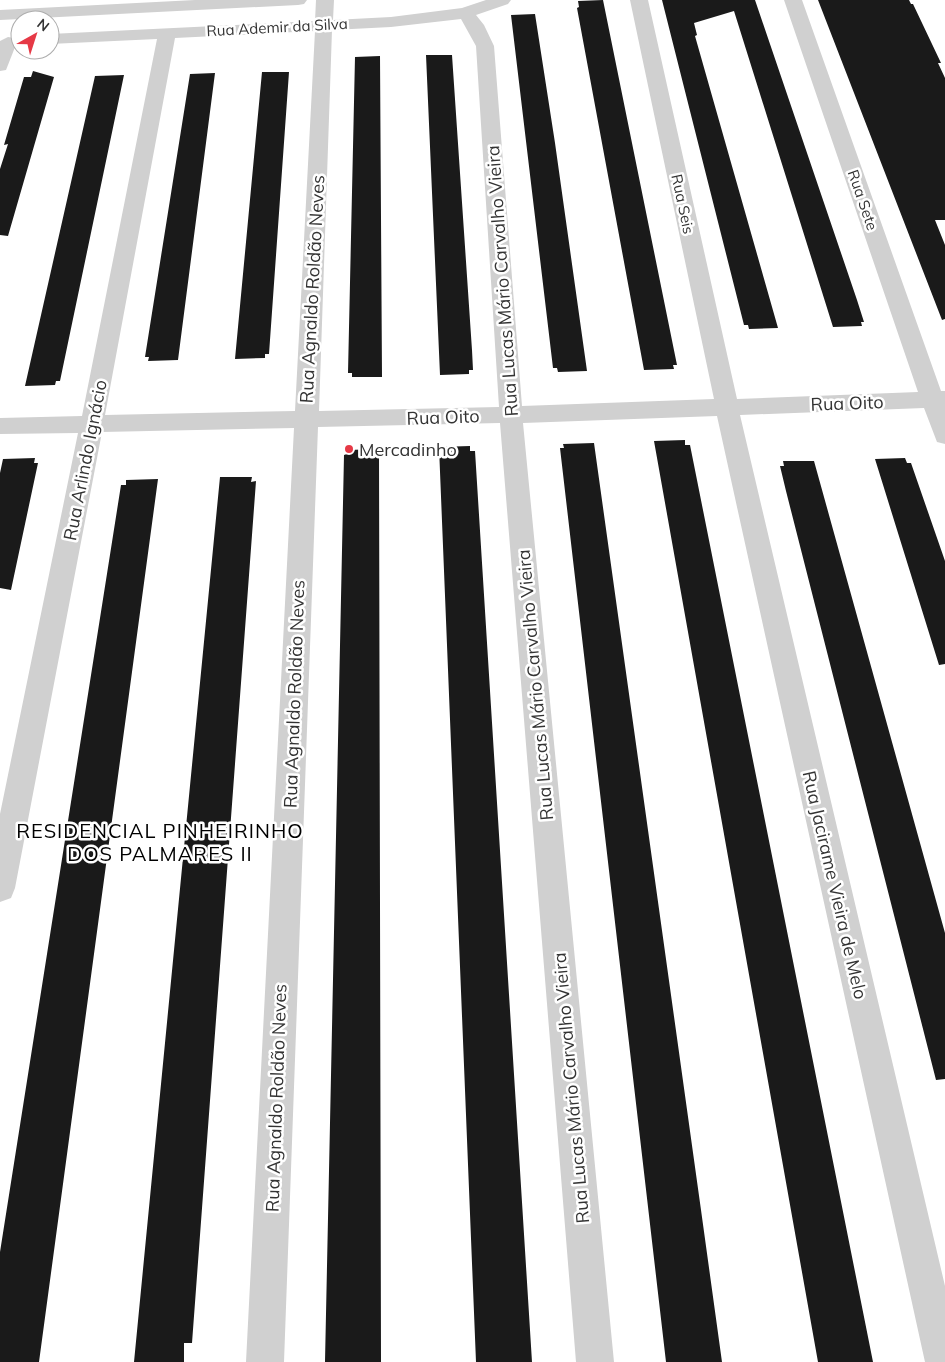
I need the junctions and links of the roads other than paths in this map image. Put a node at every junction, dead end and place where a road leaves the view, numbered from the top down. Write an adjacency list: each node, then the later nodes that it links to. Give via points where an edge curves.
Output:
1 (298, 0): 5 (street, Rua Ademir da Silva)
2 (502, 0): 8 (street, Rua Ademir da Silva)
3 (639, 0): 15 (street, Rua Seis)
4 (793, 0): 14 (street, Rua Sete)
5 (265, 1): 6 (street, Rua Ademir da Silva)
6 (108, 5): 9 (street, Rua Ademir da Silva)
7 (325, 13): 8 (street, Rua Ademir da Silva, via 410,20); 10 (street, Rua Ademir da Silva); 17 (street, Rua Agnaldo Roldão Neves)
8 (465, 13): 16 (street, Rua Lucas Mário Carvalho Vieira, via 485,46)
9 (0, 15)
10 (167, 32): 11 (street, Rua Ademir da Silva); 18 (street, Rua Arlindo Ignácio)
11 (60, 38)
12 (9, 42): 13 (street)
13 (0, 66)
14 (939, 400): 15 (street, Rua Oito); 20 (street, Rua Sete)
15 (727, 408): 16 (street, Rua Oito); 24 (street, Rua Jacirame Vieira de Melo)
16 (511, 415): 17 (street, Rua Oito); 23 (street, Rua Lucas Mário Carvalho Vieira)
17 (305, 421): 18 (street, Rua Oito); 22 (street, Rua Agnaldo Roldão Neves)
18 (92, 424): 19 (street, Rua Oito); 21 (street, Rua Arlindo Ignácio)
19 (0, 426)
20 (945, 436)
21 (0, 888)
22 (265, 1362)
23 (595, 1362)
24 (944, 1362)

